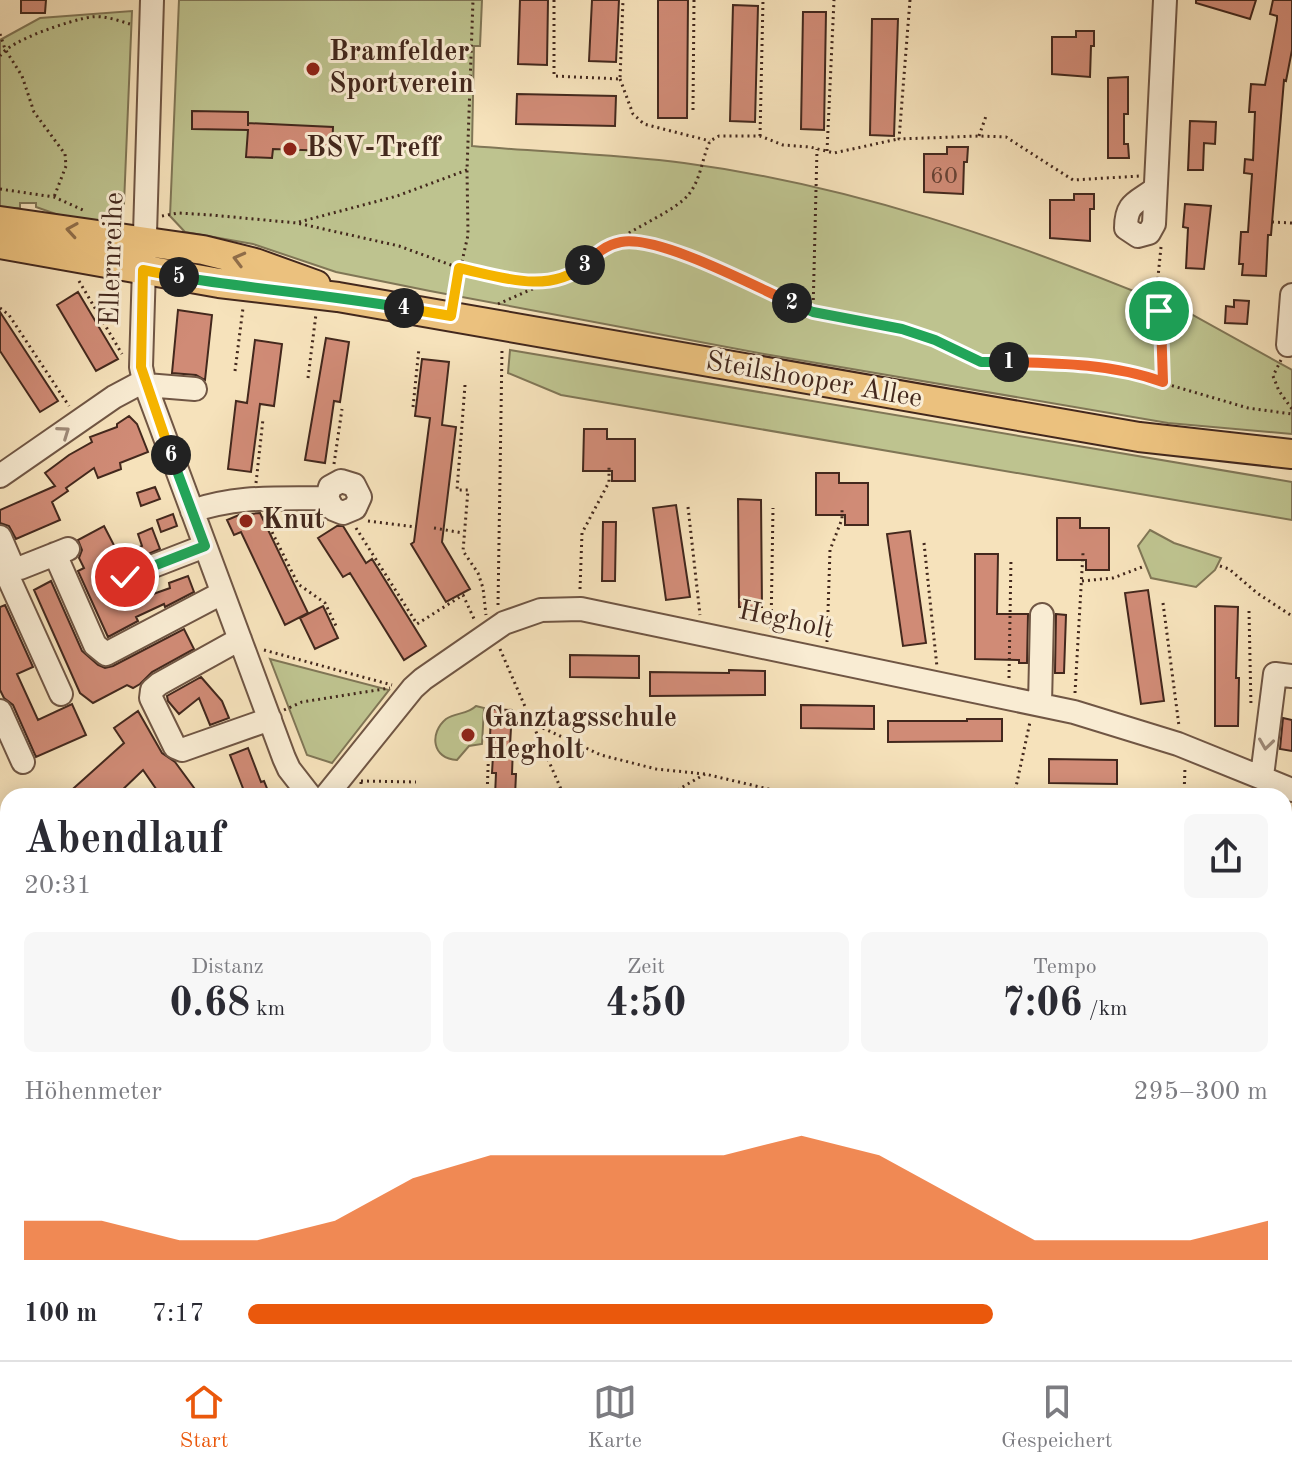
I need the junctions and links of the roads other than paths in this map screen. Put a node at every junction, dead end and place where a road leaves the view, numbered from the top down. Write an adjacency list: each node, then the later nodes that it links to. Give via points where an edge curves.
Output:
1 (152, 0): 5 (street, Ellernreihe)
2 (1165, 0): 4 (street, via 1155,181 1126,214 1126,228 1138,236 1149,233)
3 (0, 221): 5 (main road, Steilshooper Allee, one-way to 3)
4 (1154, 224)
5 (144, 240): 7 (street, Ellernreihe); 9 (main road, Steilshooper Allee, one-way to 5, via 301,279 203,250)
6 (0, 244): 7 (main road, Steilshooper Allee)
7 (143, 270): 9 (main road, Steilshooper Allee); 11 (street, Ellernreihe, via 140,347)
8 (1292, 295): 10 (street)
9 (327, 305): 13 (main road, Steilshooper Allee, via 451,316 1139,437)
10 (1290, 330)
11 (145, 383): 12 (street); 14 (street, one-way to 11, via 114,397); 15 (street, Ellernreihe)
12 (195, 389)
13 (1292, 454)
14 (0, 476)
15 (192, 511): 16 (street, via 255,497 329,493 333,509); 18 (street, Ellernreihe)
16 (349, 512)
17 (0, 537): 21 (street, via 12,565 20,568 62,552 95,645 106,654)
18 (205, 546): 20 (street); 21 (street, Ellernreihe)
19 (0, 559): 25 (street)
20 (125, 577)
21 (222, 593): 23 (street, Ellernreihe)
22 (1042, 615): 26 (street)
23 (246, 643): 28 (street, Ellernreihe); 28 (street, via 159,684 151,698 175,747 182,750)
24 (1292, 676): 30 (street, one-way to 30, via 1275,674)
25 (61, 694)
26 (1036, 709): 30 (street, Hegholt, via 1178,744); 32 (street, Hegholt, via 581,609 541,610 491,630 413,688)
27 (0, 711): 29 (street)
28 (276, 715): 31 (street, Ellernreihe, via 289,769)
29 (23, 762)
30 (1262, 776): 33 (street, Hegholt)
31 (304, 788)
32 (332, 788)
33 (1288, 788)

